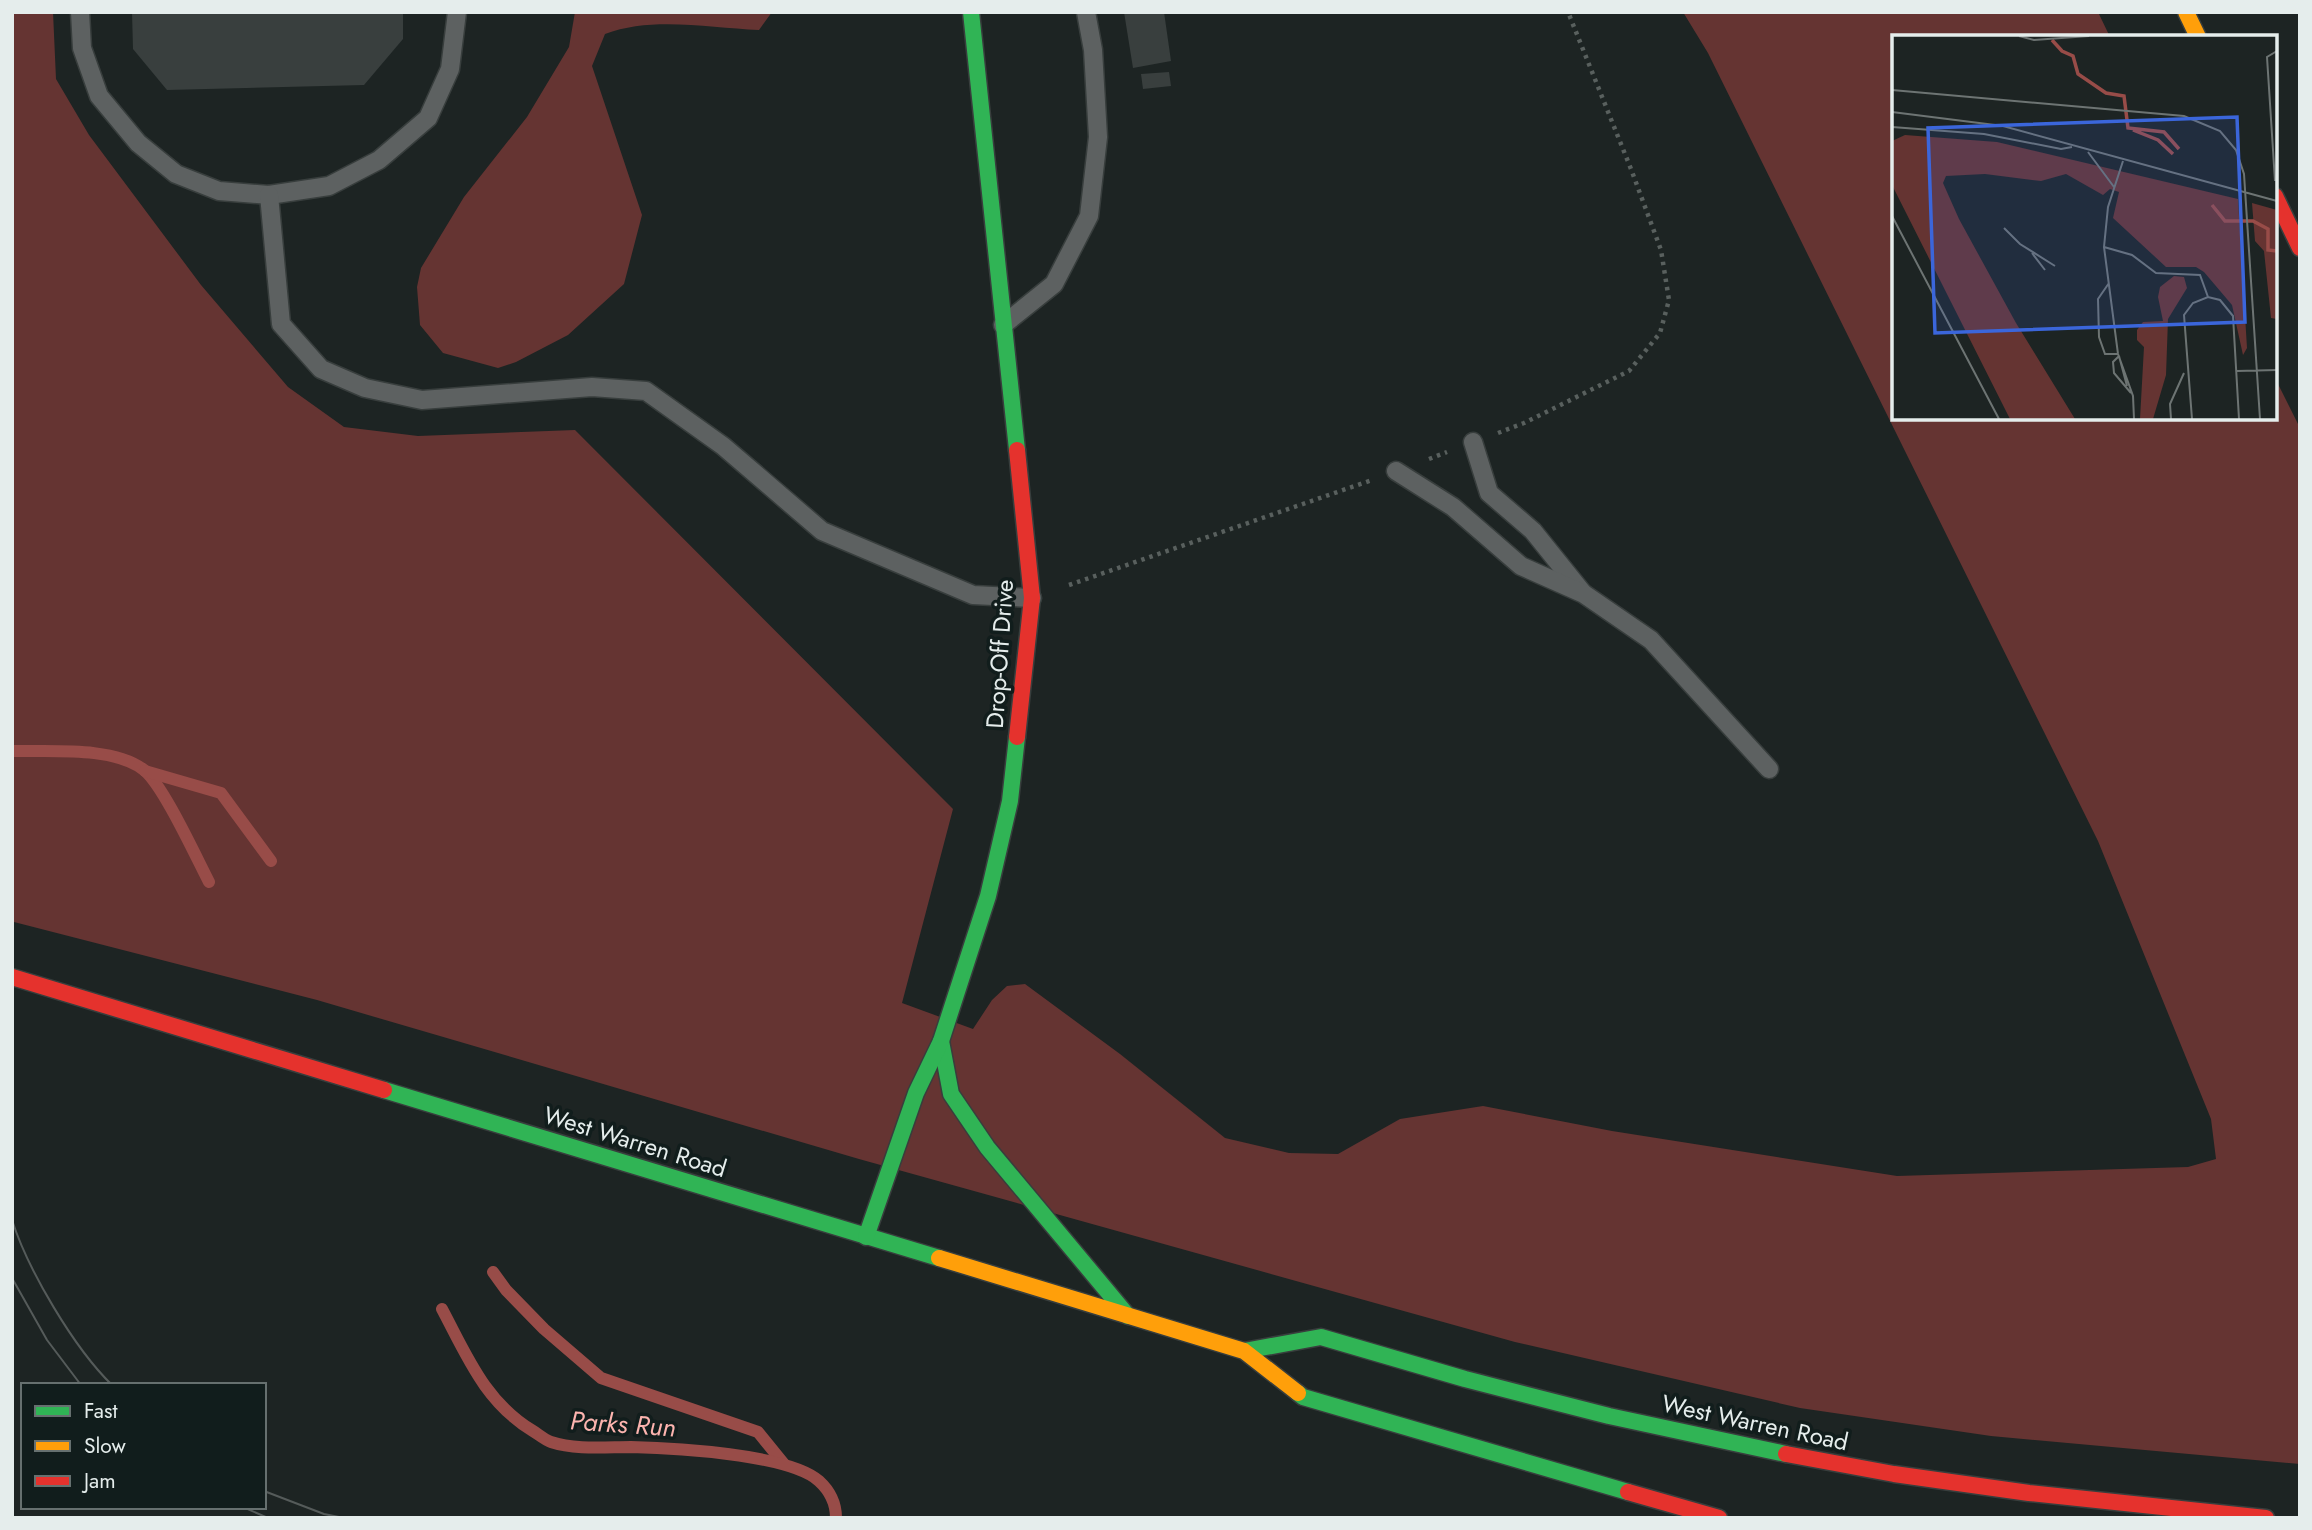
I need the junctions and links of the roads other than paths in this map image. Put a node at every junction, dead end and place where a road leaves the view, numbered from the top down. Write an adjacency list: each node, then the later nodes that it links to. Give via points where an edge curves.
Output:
1 (80, 12): 7 (lane, via 82,48 99,96 138,143 176,174 219,191)
2 (457, 12): 7 (lane, via 450,69 428,118 379,160 329,186)
3 (971, 12): 10 (main road, Drop-Off Drive)
4 (1086, 12): 10 (lane, via 1098,137 1089,215 1054,284)
5 (2186, 12): 6 (main road)
6 (2196, 35)
7 (270, 195): 14 (lane, via 281,324 321,369 365,388 422,400 592,387 646,391 723,446 822,531 973,595)
8 (2277, 200): 9 (main road)
9 (2300, 248)
10 (1003, 325): 14 (main road, Drop-Off Drive)
11 (1474, 442): 13 (lane, via 1489,493 1533,531)
12 (1396, 471): 13 (lane, via 1453,507 1521,566)
13 (1584, 594): 15 (lane, via 1651,640)
14 (1032, 598): 17 (main road, Drop-Off Drive, via 1010,801 988,896)
15 (1769, 769)
16 (12, 977): 18 (main road, West Warren Road)
17 (941, 1041): 18 (main road, Drop-Off Drive, via 916,1093); 19 (main road, via 951,1094 958,1105 987,1147)
18 (866, 1237): 19 (main road, West Warren Road)
19 (1128, 1316): 20 (main road, West Warren Road)
20 (1244, 1351): 21 (main road, West Warren Road, via 1303,1397); 22 (main road, West Warren Road, via 1321,1337 1609,1416 1761,1450 2029,1493)
21 (1719, 1518)
22 (2266, 1518)

